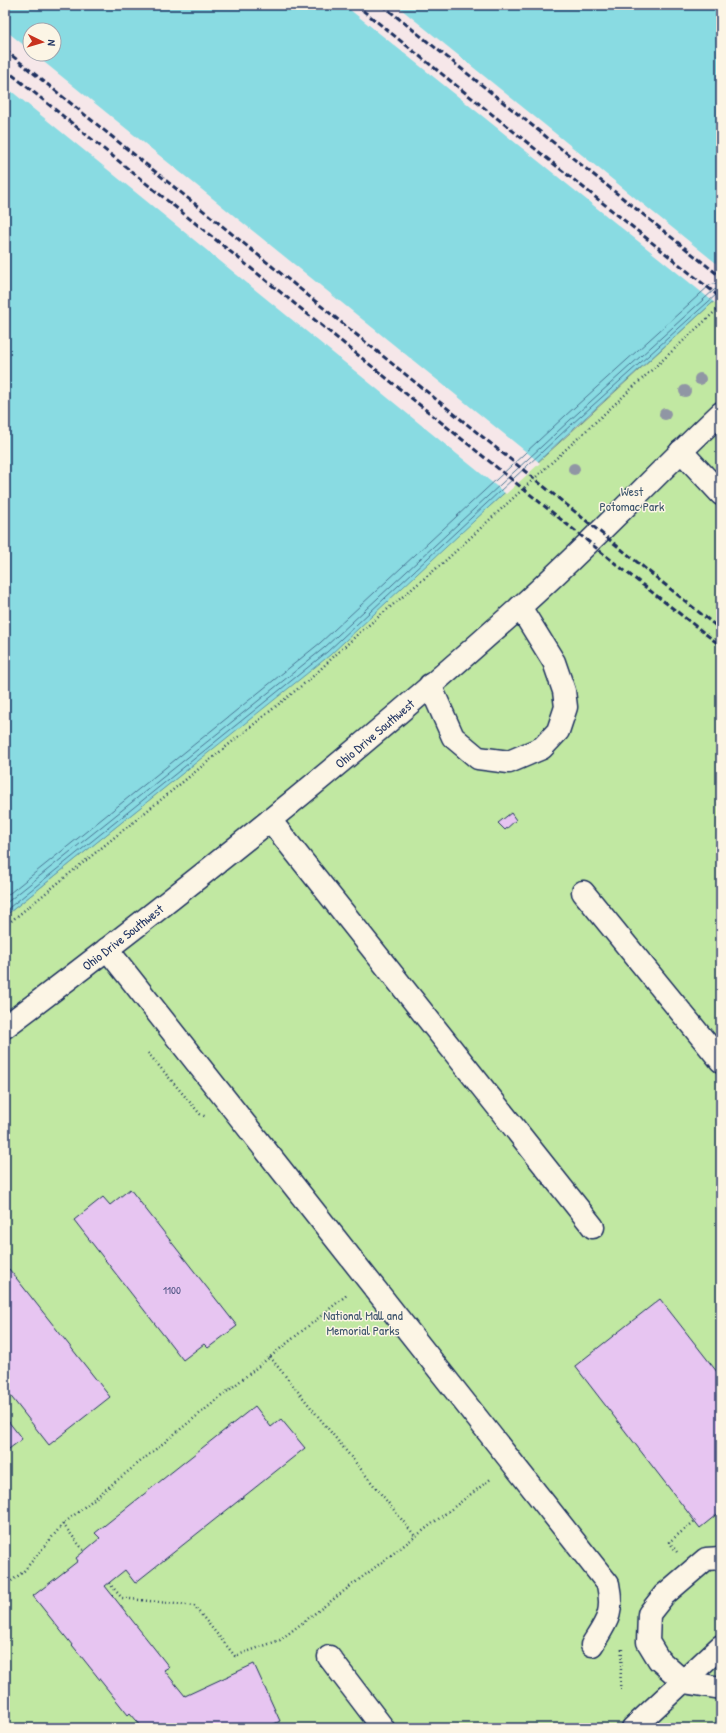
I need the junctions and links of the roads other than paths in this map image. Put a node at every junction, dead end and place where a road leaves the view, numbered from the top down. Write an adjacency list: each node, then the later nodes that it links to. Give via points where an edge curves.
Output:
1 (721, 414): 2 (street, Ohio Drive Southwest)
2 (681, 451): 3 (street); 4 (street, Ohio Drive Southwest)
3 (721, 494)
4 (520, 607): 5 (street, Ohio Drive Southwest); 5 (street, via 554,662 564,691 566,707 558,731 542,748 509,762 478,758 453,737)
5 (430, 685): 6 (street, Ohio Drive Southwest)
6 (270, 820): 8 (street, Ohio Drive Southwest, via 210,871); 11 (street)
7 (583, 892): 10 (street)
8 (107, 949): 9 (street, Ohio Drive Southwest); 13 (street, via 608,1584 612,1600 608,1619)
9 (5, 1027)
10 (721, 1062)
11 (593, 1227)
12 (721, 1558): 16 (street, via 706,1559 664,1595 649,1614 648,1642 659,1660)
13 (592, 1645)
14 (721, 1646): 16 (street)
15 (329, 1657): 18 (street)
16 (684, 1682): 17 (street); 19 (street)
17 (721, 1688)
18 (383, 1728)
19 (633, 1728)

